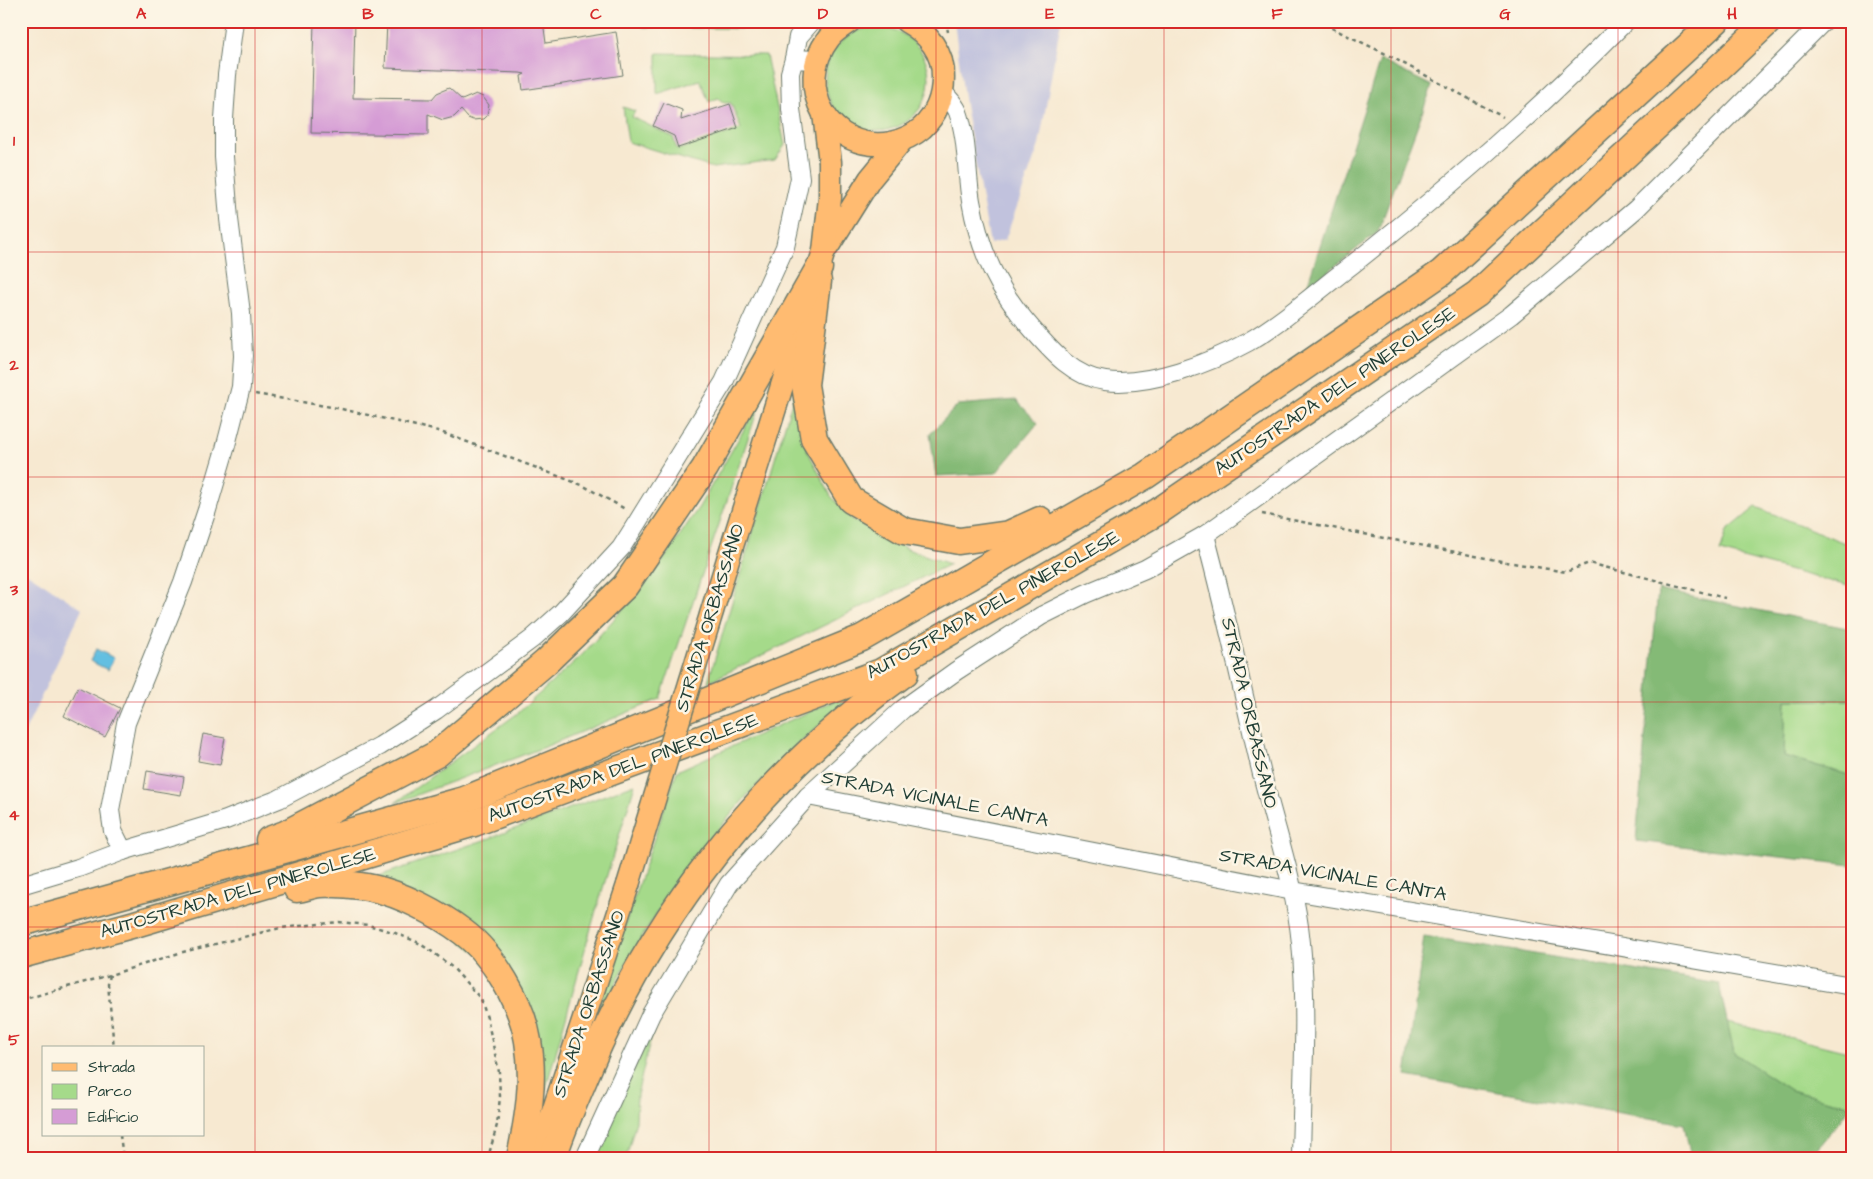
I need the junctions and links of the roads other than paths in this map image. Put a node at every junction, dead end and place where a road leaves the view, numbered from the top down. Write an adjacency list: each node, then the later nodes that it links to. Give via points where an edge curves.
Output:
1 (234, 21): 21 (street, via 226,84 224,157 241,313 241,386 220,467 183,582 126,722 110,810 113,831)
2 (812, 21): 11 (street, via 798,37)
3 (850, 21): 12 (main road, STRADA ORBASSANO, via 830,37)
4 (906, 21): 10 (main road, STRADA ORBASSANO, via 919,28)
5 (932, 21): 10 (main road, STRADA ORBASSANO)
6 (1626, 21): 13 (street, via 1517,125 1402,226 1297,308 1251,340 1204,363 1128,382 1104,381 1071,368 1006,298 993,276 980,240 957,109)
7 (1716, 21): 17 (highway, AUTOSTRADA DEL PINEROLESE, via 1441,273)
8 (1769, 21): 18 (highway, AUTOSTRADA DEL PINEROLESE, via 1476,294)
9 (1824, 21): 19 (street, via 1636,209 1519,308)
10 (935, 45): 13 (main road, STRADA ORBASSANO, via 943,68)
11 (794, 58): 12 (street); 21 (street, via 790,73 791,109 800,178 785,247 724,382 621,548 561,613 532,639 436,710 380,746 279,799 226,820)
12 (816, 60): 14 (main road, STRADA ORBASSANO, via 816,97)
13 (943, 92): 15 (main road, STRADA ORBASSANO, via 929,122)
14 (824, 114): 15 (main road, STRADA ORBASSANO, via 838,131 858,141 880,145); 16 (main road, STRADA ORBASSANO, via 830,198)
15 (902, 140): 16 (main road, STRADA ORBASSANO, via 870,179)
16 (822, 260): 17 (highway, via 805,385 814,439 850,500 904,531 959,541 1009,534); 24 (highway, via 706,468 625,586 546,662 437,754 285,834); 29 (main road, STRADA ORBASSANO, bridge, via 628,885)
17 (1145, 476): 24 (highway, AUTOSTRADA DEL PINEROLESE, via 862,638 464,800)
18 (1159, 511): 26 (highway, AUTOSTRADA DEL PINEROLESE, via 880,672 474,823); 33 (highway, via 938,649 893,681 821,740 765,795 716,851 663,926 612,1015)
19 (1205, 535): 20 (street, via 1145,569 1041,616 1000,642 903,709); 23 (street, STRADA ORBASSANO, via 1260,768)
20 (808, 796): 23 (street, STRADA VICINALE CANTA); 34 (street, via 728,884 651,1014)
21 (123, 851): 22 (street)
22 (21, 885)
23 (1293, 891): 28 (street, STRADA VICINALE CANTA); 35 (street, STRADA ORBASSANO, via 1301,943 1303,995)
24 (108, 899): 25 (highway, AUTOSTRADA DEL PINEROLESE)
25 (21, 923)
26 (134, 924): 27 (highway, AUTOSTRADA DEL PINEROLESE); 30 (highway, via 320,884 372,888 412,902 433,914 464,933 487,956 520,1011 528,1041 532,1078)
27 (21, 955)
28 (1852, 986)
29 (548, 1127): 31 (main road, STRADA ORBASSANO); 32 (main road, STRADA ORBASSANO)
30 (520, 1158)
31 (534, 1158)
32 (544, 1158)
33 (553, 1158)
34 (585, 1158)
35 (1301, 1158)

